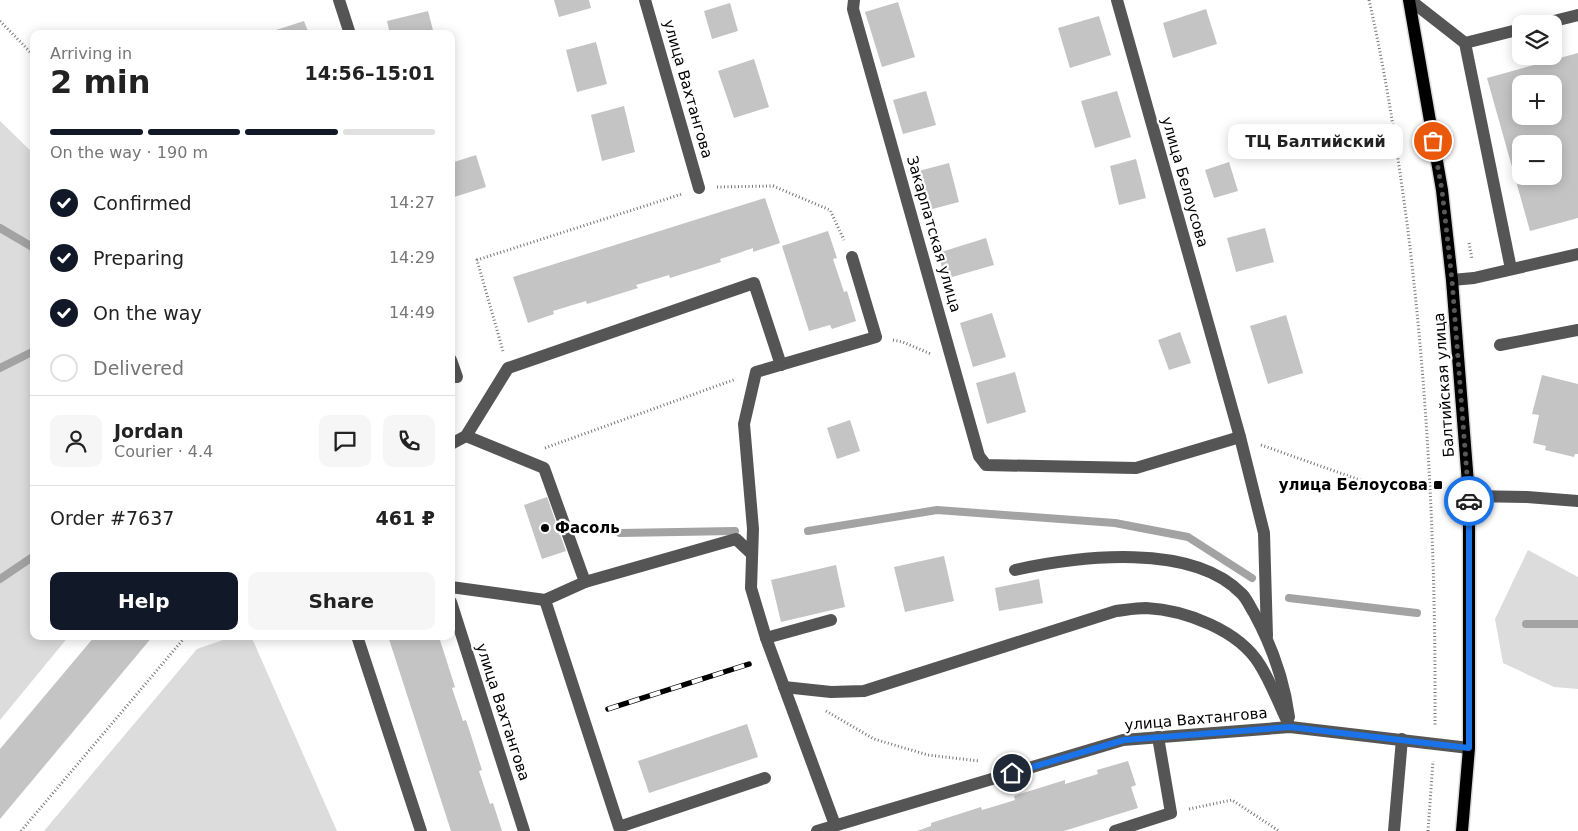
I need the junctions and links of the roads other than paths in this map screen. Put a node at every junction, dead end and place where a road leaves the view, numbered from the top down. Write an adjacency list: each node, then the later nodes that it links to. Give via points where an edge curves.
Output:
1 (340, 0): 8 (street)
2 (645, 0): 11 (street, улица Вахтангова)
3 (854, 0): 22 (street, Закарпатская улица, via 853,9 979,456 986,465 1136,468)
4 (1118, 0): 22 (street, улица Белоусова)
5 (1410, 0): 10 (street); 15 (main road, Балтийская улица, via 1442,190)
6 (1578, 15): 7 (street)
7 (1562, 19)
8 (349, 30)
9 (1512, 31): 10 (street)
10 (1466, 43): 14 (street)
11 (700, 188)
12 (1578, 254): 14 (street)
13 (852, 257): 18 (street, via 876,337)
14 (1511, 269): 15 (street)
15 (1452, 280): 24 (main road, Балтийская улица)
16 (1578, 330): 17 (street)
17 (1500, 345)
18 (781, 365): 21 (street, via 754,283 508,368); 26 (street, via 756,372 744,424 753,529)
19 (455, 371): 20 (street)
20 (457, 377)
21 (466, 436): 23 (street); 28 (street, via 544,468)
22 (1240, 437): 33 (street, улица Белоусова, via 1264,533)
23 (455, 442)
24 (1469, 496): 25 (street); 40 (main road, Балтийская улица)
25 (1578, 501)
26 (752, 554): 28 (street, via 736,539); 34 (street, via 751,588)
27 (1015, 570): 33 (street, via 1053,562 1113,559 1156,558 1191,564 1220,576 1243,595)
28 (585, 582): 30 (street)
29 (455, 588): 30 (street)
30 (545, 600): 41 (street, via 619,828)
31 (455, 615): 44 (street, улица Вахтангова)
32 (831, 620): 34 (street)
33 (1267, 636): 37 (street, via 1285,689)
34 (766, 638): 36 (street)
35 (359, 640): 43 (street)
36 (784, 687): 37 (street, via 831,692 864,691 1116,611 1145,608 1180,612 1236,640 1259,663); 42 (street)
37 (1290, 727): 38 (street, улица Вахтангова); 39 (street, улица Вахтангова)
38 (1158, 737): 42 (street, улица Вахтангова, via 1124,740); 46 (street, via 1171,813)
39 (1402, 739): 40 (street, улица Вахтангова); 47 (street)
40 (1469, 748): 48 (main road, Балтийская улица)
41 (765, 778)
42 (836, 826): 45 (street, улица Вахтангова)
43 (421, 831)
44 (524, 831)
45 (817, 831)
46 (1114, 831)
47 (1394, 831)
48 (1462, 831)

